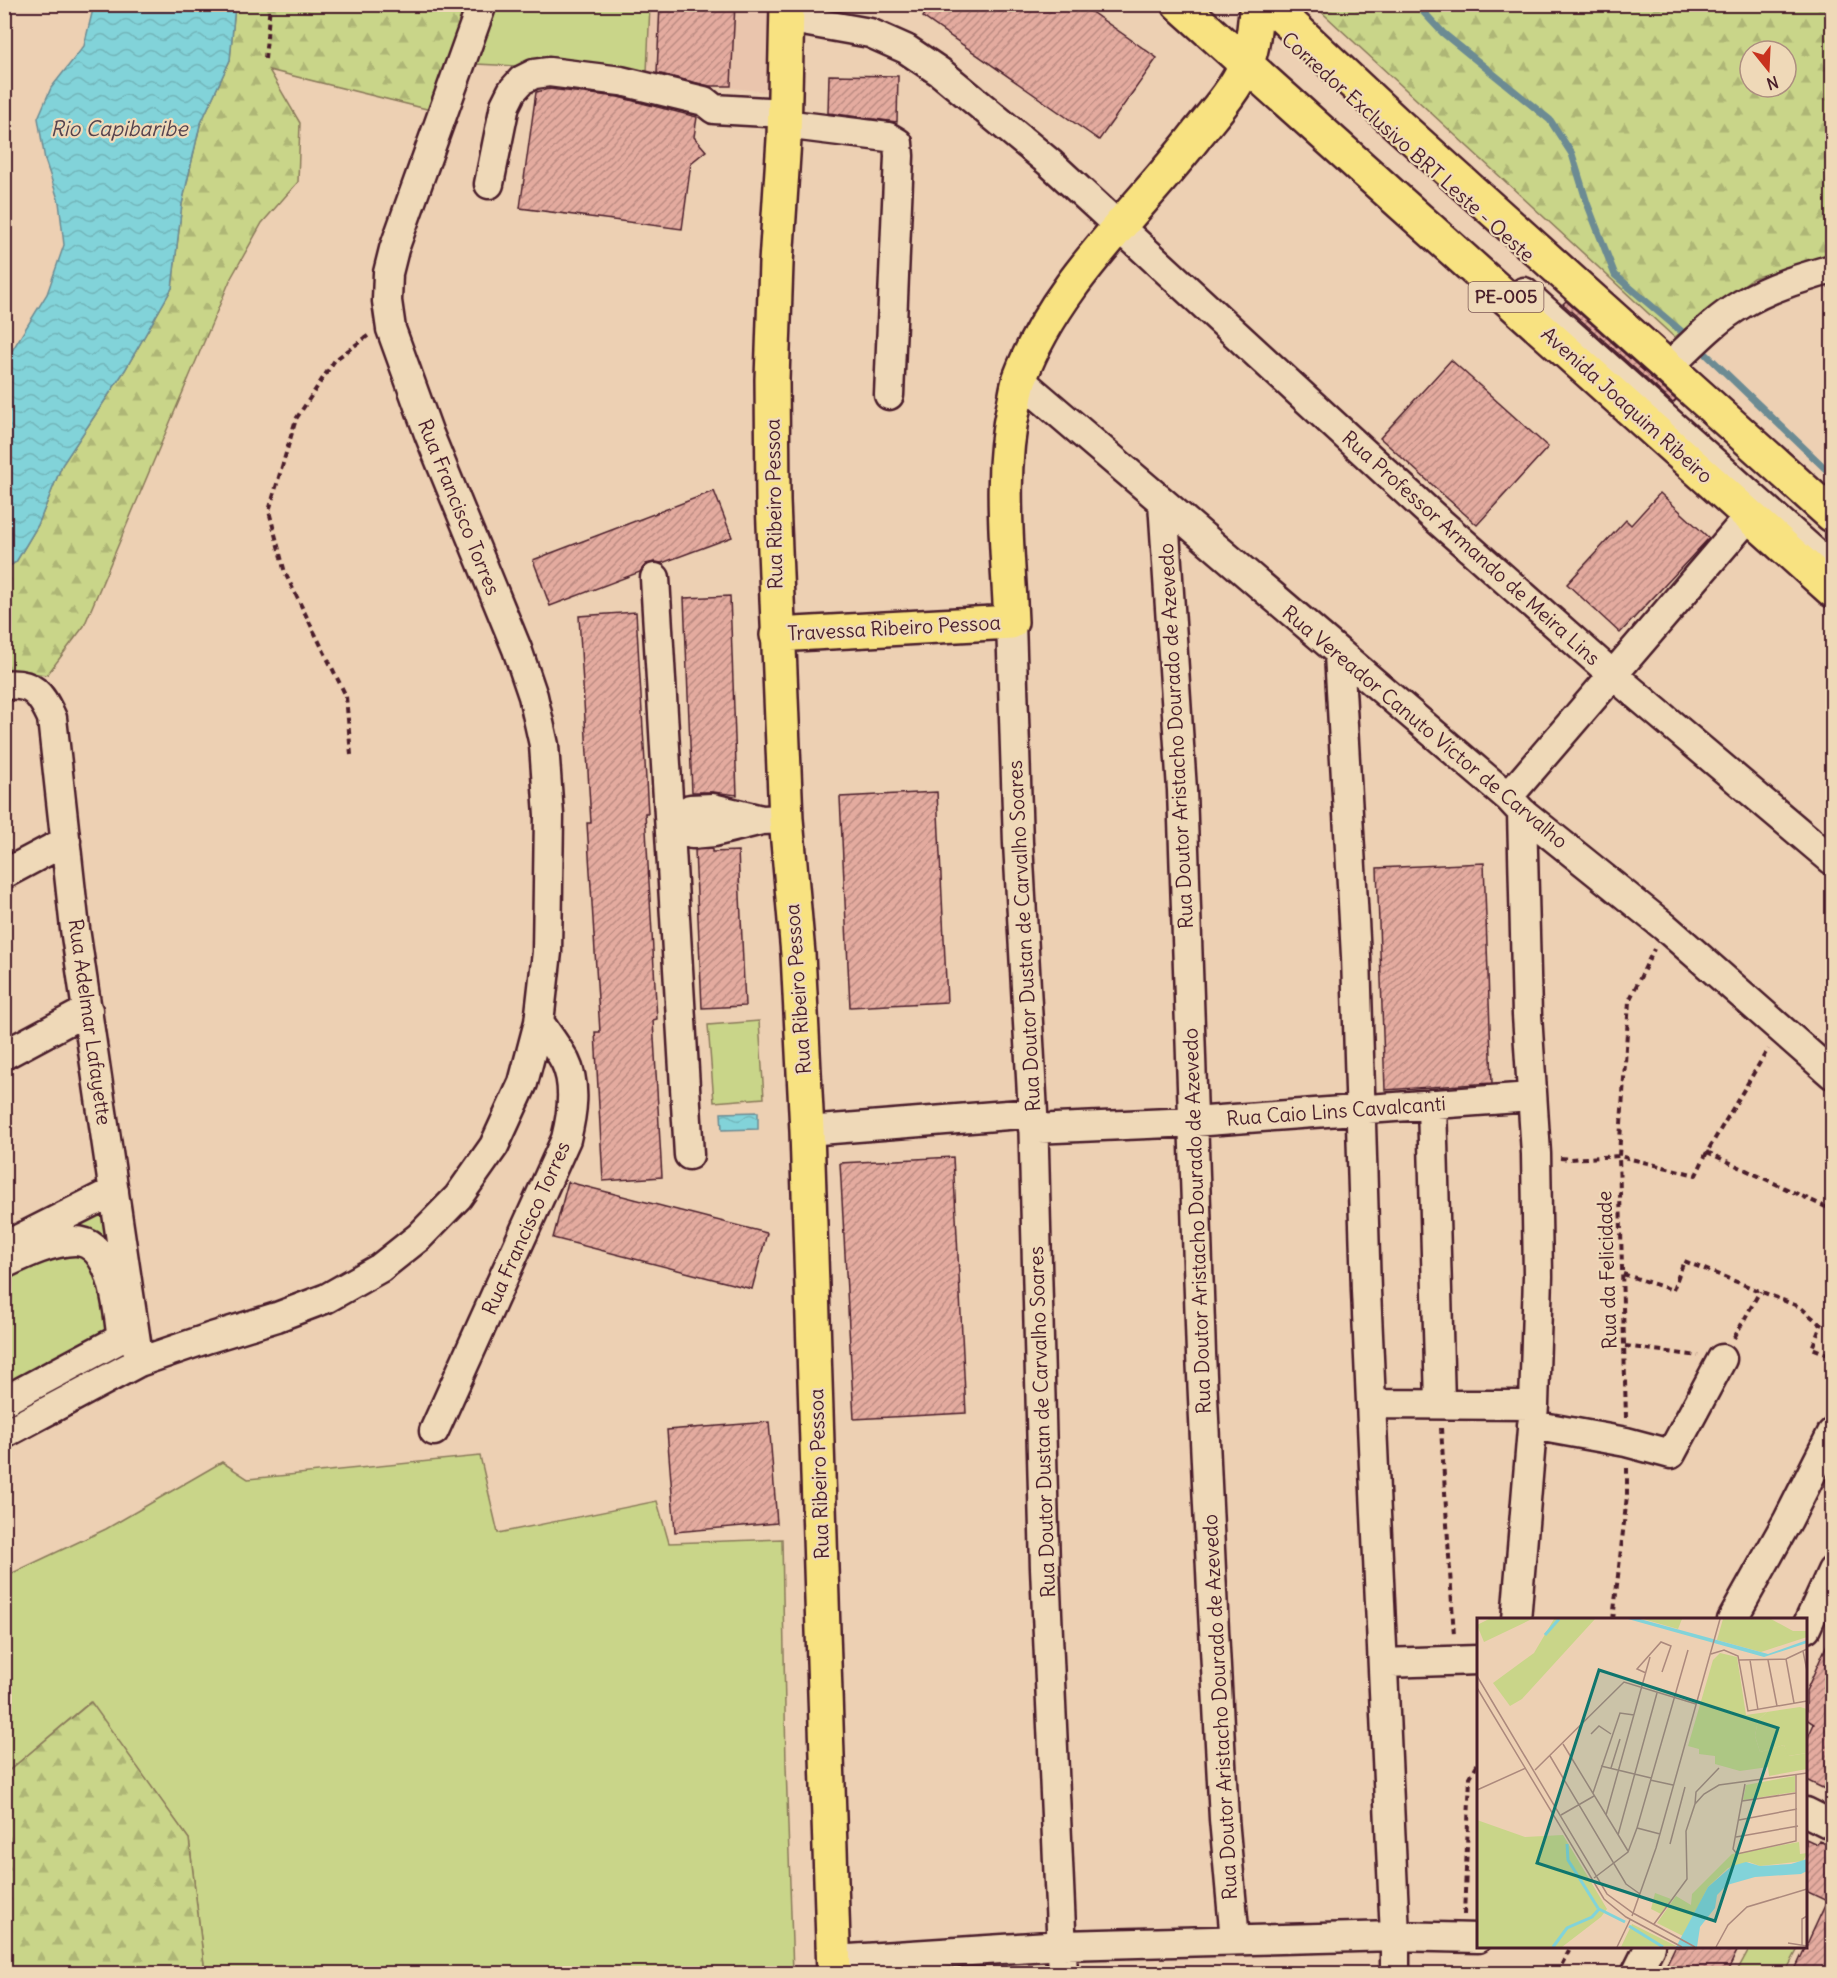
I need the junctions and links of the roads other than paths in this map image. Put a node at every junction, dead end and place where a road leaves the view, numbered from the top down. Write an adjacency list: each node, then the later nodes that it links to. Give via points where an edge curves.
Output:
1 (482, 4): 33 (street, Rua Francisco Torres, via 394,249 387,301 399,356 517,649 544,745 550,890)
2 (1179, 4): 6 (main road, Avenida Joaquim Ribeiro / PE-005)
3 (1203, 4): 6 (street, Corredor Exclusivo BRT Leste - Oeste)
4 (1258, 6): 6 (main road, Rua Doutor Dustan de Carvalho Soares); 11 (main road, PE-005, via 1347,78); 17 (street, Corredor Exclusivo BRT Leste - Oeste)
5 (786, 11): 7 (main road, Rua Ribeiro Pessoa); 9 (street, Rua Professor Armando de Meira Lins, via 870,33 940,72)
6 (1249, 56): 9 (main road, Rua Doutor Dustan de Carvalho Soares, via 1226,98); 15 (main road, Avenida Joaquim Ribeiro / PE-005); 18 (street, Corredor Exclusivo BRT Leste - Oeste)
7 (784, 118): 8 (street, via 714,109 705,101 621,81 549,72 534,74 522,80 505,105); 13 (street, via 888,137 898,143); 22 (main road, Rua Ribeiro Pessoa, via 772,379)
8 (489, 184)
9 (1118, 227): 12 (main road, Rua Doutor Dustan de Carvalho Soares, via 1070,287 1044,327); 24 (street, Rua Professor Armando de Meira Lins)
10 (1833, 269): 11 (street, via 1790,281 1742,304)
11 (1668, 367): 16 (main road, PE-005)
12 (1019, 379): 14 (street, Rua Vereador Canuto Víctor de Carvalho); 21 (main road, Rua Doutor Dustan de Carvalho Soares, via 1004,473)
13 (889, 396)
14 (1163, 502): 23 (street, Rua Vereador Canuto Víctor de Carvalho); 40 (street, Rua Doutor Aristacho Dourado de Azevedo, via 1182,790)
15 (1750, 515): 20 (main road, Avenida Joaquim Ribeiro / PE-005); 24 (street)
16 (1833, 515)
17 (1833, 532)
18 (1833, 568)
19 (655, 578): 28 (street)
20 (1833, 590)
21 (1011, 622): 22 (main road, Travessa Ribeiro Pessoa); 39 (street, Rua Doutor Dustan de Carvalho Soares)
22 (777, 635): 27 (main road, Rua Ribeiro Pessoa)
23 (1339, 654): 26 (street, Rua Vereador Canuto Víctor de Carvalho); 38 (street)
24 (1613, 675): 26 (street); 30 (street, Rua Professor Armando de Meira Lins)
25 (18, 686): 29 (street, Rua Adelmar Lafayette, via 43,697 52,718)
26 (1515, 804): 35 (street, Rua Vereador Canuto Víctor de Carvalho, via 1665,927); 36 (street)
27 (774, 820): 28 (street, via 692,834); 41 (main road, Rua Ribeiro Pessoa, via 798,954)
28 (671, 823): 42 (street)
29 (66, 841): 31 (street); 32 (street, Rua Adelmar Lafayette)
30 (1833, 860)
31 (4, 874)
32 (88, 1010): 34 (street); 43 (street, Rua Adelmar Lafayette)
33 (539, 1022): 48 (street, Rua Francisco Torres, via 523,1083 494,1146 458,1197 419,1238 380,1268 327,1298); 53 (street, Rua Francisco Torres, via 566,1063 572,1085 572,1116 566,1139)
34 (4, 1055)
35 (1833, 1074)
36 (1531, 1097): 37 (street, Rua Caio Lins Cavalcanti); 52 (street, via 1538,1276)
37 (1432, 1104): 38 (street, Rua Caio Lins Cavalcanti); 51 (street)
38 (1362, 1108): 40 (street, Rua Caio Lins Cavalcanti); 50 (street)
39 (1033, 1121): 40 (street, Rua Caio Lins Cavalcanti); 41 (street, Rua Caio Lins Cavalcanti); 67 (street, Rua Doutor Dustan de Carvalho Soares, via 1045,1568)
40 (1193, 1122): 66 (street, Rua Doutor Aristacho Dourado de Azevedo, via 1213,1616)
41 (807, 1131): 69 (main road, Rua Ribeiro Pessoa)
42 (689, 1155)
43 (114, 1191): 44 (street); 48 (street, Rua Adelmar Lafayette)
44 (4, 1246)
45 (4, 1263): 46 (street, via 65,1242 90,1246 112,1276)
46 (122, 1336): 48 (street); 49 (street)
47 (1722, 1359): 52 (street, via 1671,1454)
48 (139, 1362): 55 (street, Rua Francisco Torres)
49 (4, 1401)
50 (1371, 1404): 51 (street); 61 (street)
51 (1440, 1404): 52 (street)
52 (1533, 1415): 57 (street)
53 (434, 1431)
54 (1833, 1433): 58 (street)
55 (4, 1434)
56 (1833, 1571): 59 (street)
57 (1516, 1618)
58 (1733, 1618)
59 (1807, 1626)
60 (1467, 1660): 61 (street)
61 (1383, 1663): 64 (street)
62 (1807, 1812): 63 (street)
63 (1833, 1825)
64 (1395, 1936): 65 (street); 66 (street); 71 (street)
65 (1471, 1937)
66 (1234, 1940): 67 (street)
67 (1063, 1945): 69 (street); 70 (street, Rua Doutor Dustan de Carvalho Soares)
68 (1649, 1948): 72 (street)
69 (834, 1967)
70 (1063, 1974)
71 (1395, 1974)
72 (1636, 1974)

